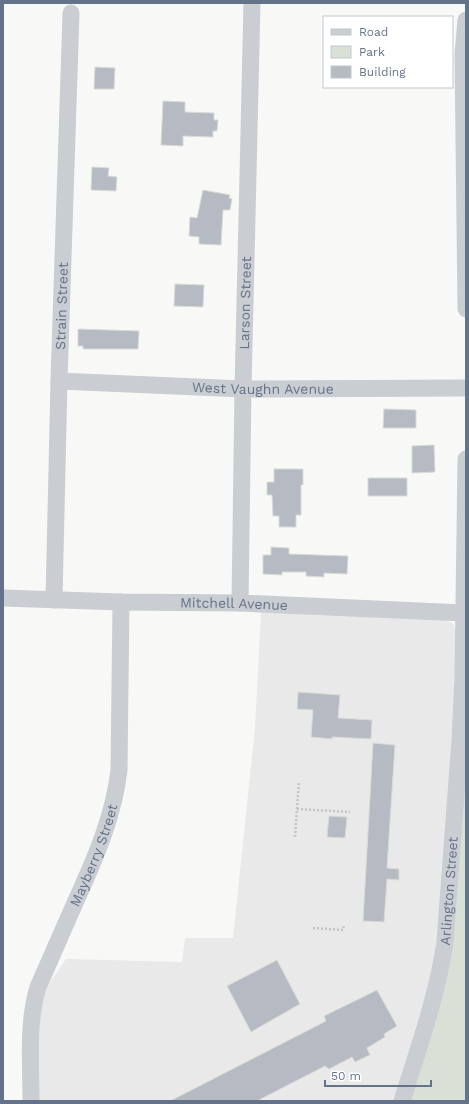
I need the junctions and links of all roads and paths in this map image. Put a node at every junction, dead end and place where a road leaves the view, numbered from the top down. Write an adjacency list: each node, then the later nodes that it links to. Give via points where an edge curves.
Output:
1 (252, 3): 8 (street, Larson Street)
2 (71, 13): 6 (street, Strain Street)
3 (466, 20): 4 (street)
4 (464, 54): 5 (street)
5 (466, 309)
6 (59, 381): 8 (street, West Vaughn Avenue); 11 (street, Strain Street)
7 (466, 388): 8 (street, West Vaughn Avenue)
8 (243, 389): 13 (street, Larson Street)
9 (466, 459): 14 (street, Arlington Street)
10 (3, 598): 11 (street, Mitchell Avenue)
11 (54, 600): 12 (street, Mitchell Avenue)
12 (121, 602): 13 (street, Mitchell Avenue); 21 (street, Mayberry Street, via 119,770 116,790 100,846 38,987 31,1019)
13 (240, 603): 14 (street, Mitchell Avenue)
14 (464, 613): 22 (street, Arlington Street, via 460,740 445,942 436,990)
15 (299, 781): 16 (path)
16 (297, 809): 17 (path); 18 (path)
17 (350, 812)
18 (295, 837)
19 (344, 925): 20 (path, via 344,930)
20 (313, 928)
21 (31, 1101)
22 (402, 1101)

